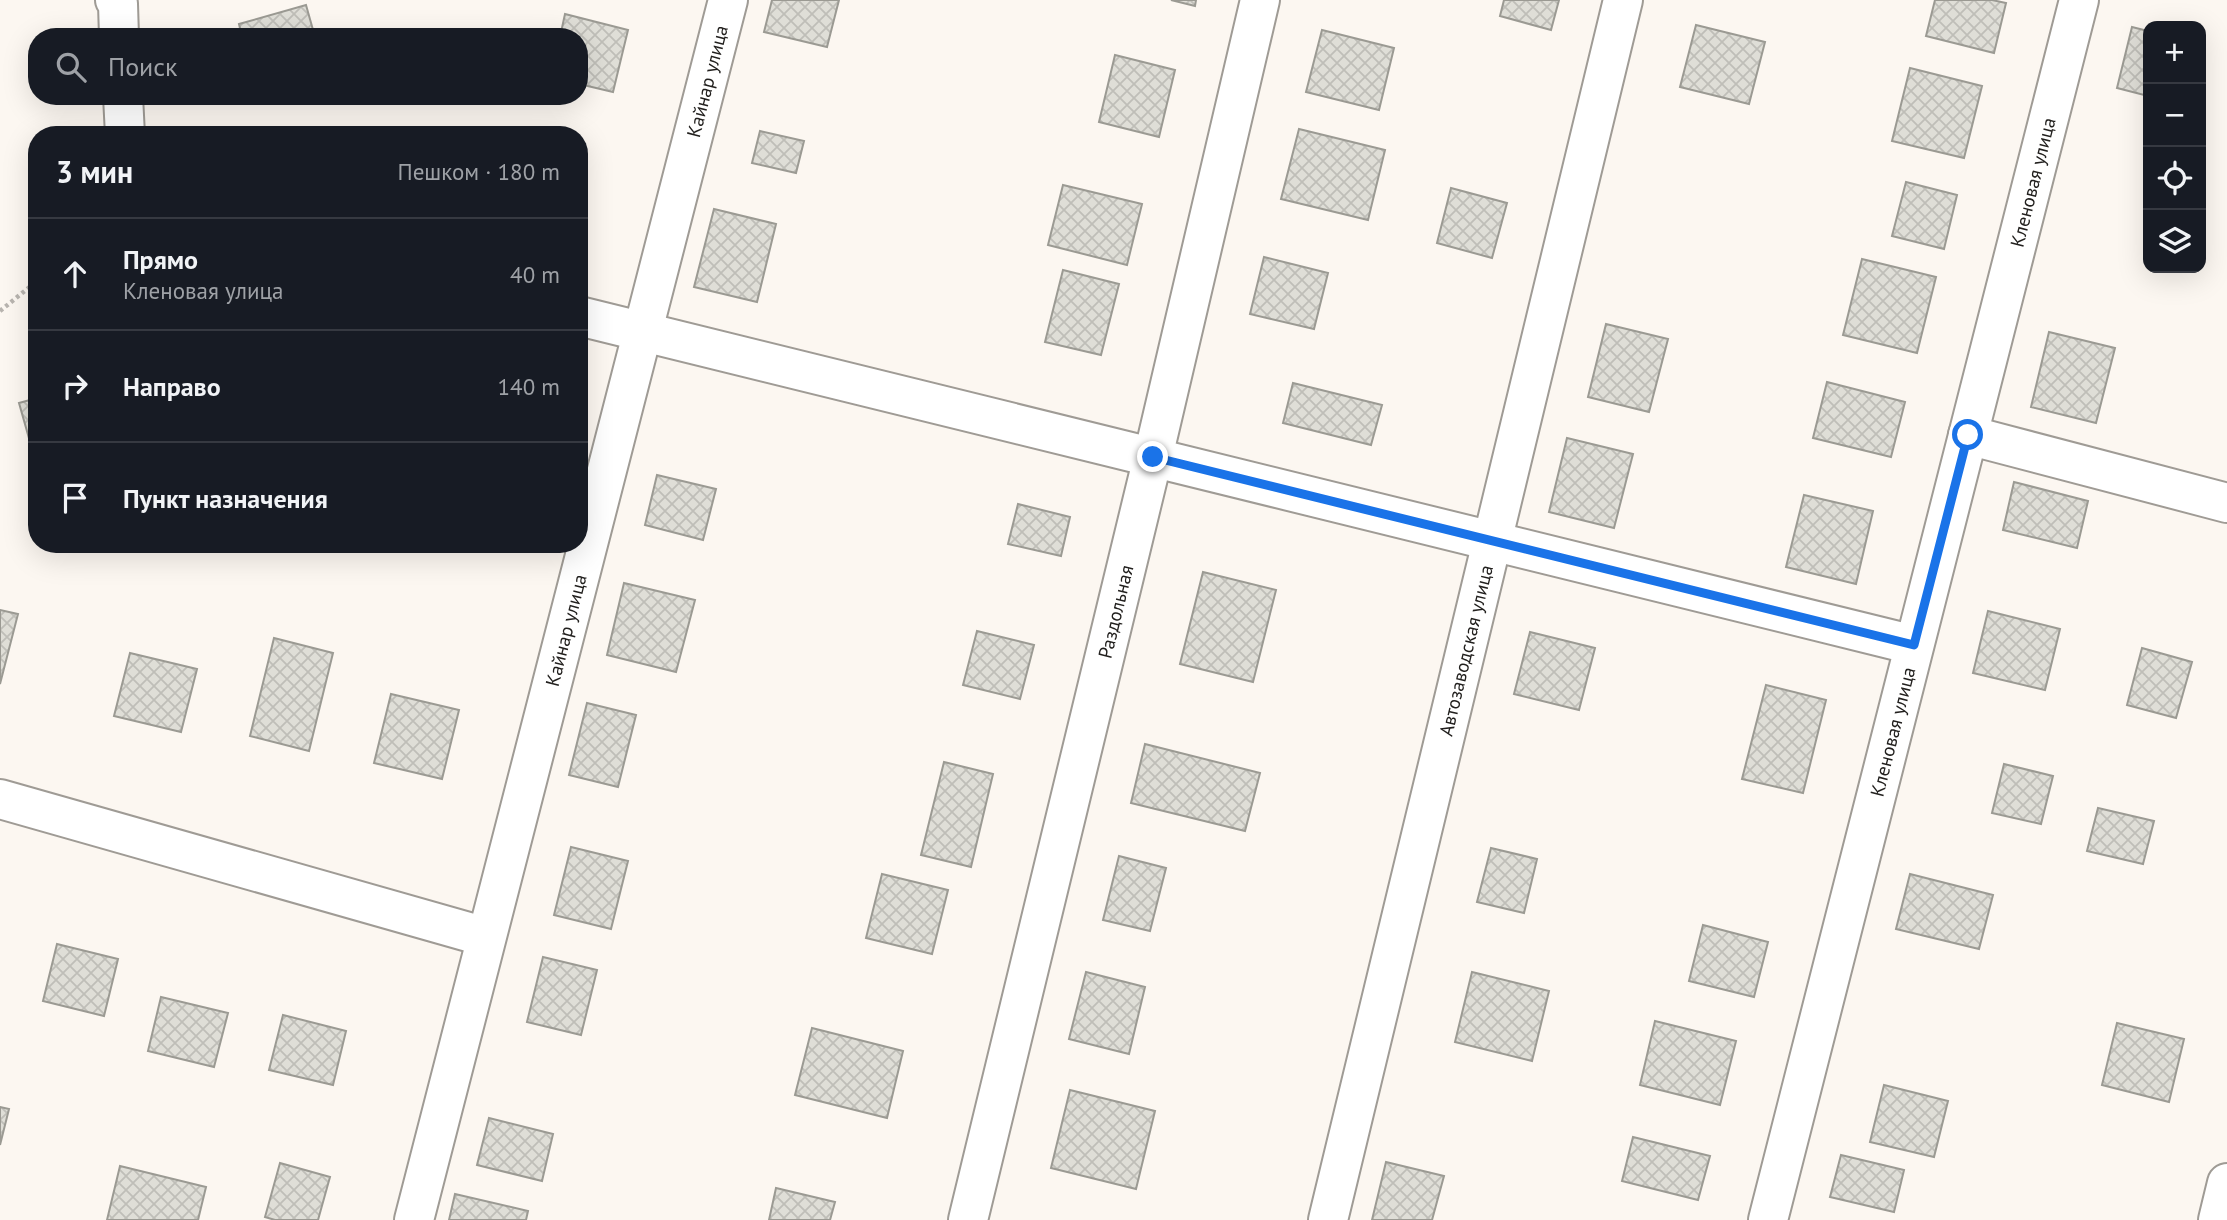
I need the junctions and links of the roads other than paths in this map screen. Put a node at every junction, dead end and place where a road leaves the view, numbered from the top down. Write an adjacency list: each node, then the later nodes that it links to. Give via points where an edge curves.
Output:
1 (728, 0): 8 (street, Кайнар улица)
2 (1260, 0): 10 (street, Раздольная)
3 (1623, 0): 12 (street, Автозаводская улица)
4 (2079, 0): 9 (street, Кленовая улица)
5 (123, 105): 6 (street)
6 (124, 126)
7 (588, 318): 8 (street)
8 (643, 331): 10 (street); 13 (street, Кайнар улица)
9 (1968, 435): 11 (street); 15 (street, Кленовая улица)
10 (1153, 457): 12 (street); 20 (street, Раздольная)
11 (2227, 503)
12 (1492, 540): 15 (street); 21 (street, Автозаводская улица)
13 (588, 543)
14 (585, 553): 17 (street, Кайнар улица)
15 (1914, 645): 22 (street, Кленовая улица)
16 (0, 799): 17 (street)
17 (486, 937): 19 (street, Кайнар улица)
18 (2227, 1183): 23 (street)
19 (414, 1220)
20 (968, 1220)
21 (1328, 1220)
22 (1768, 1220)
23 (2218, 1220)

